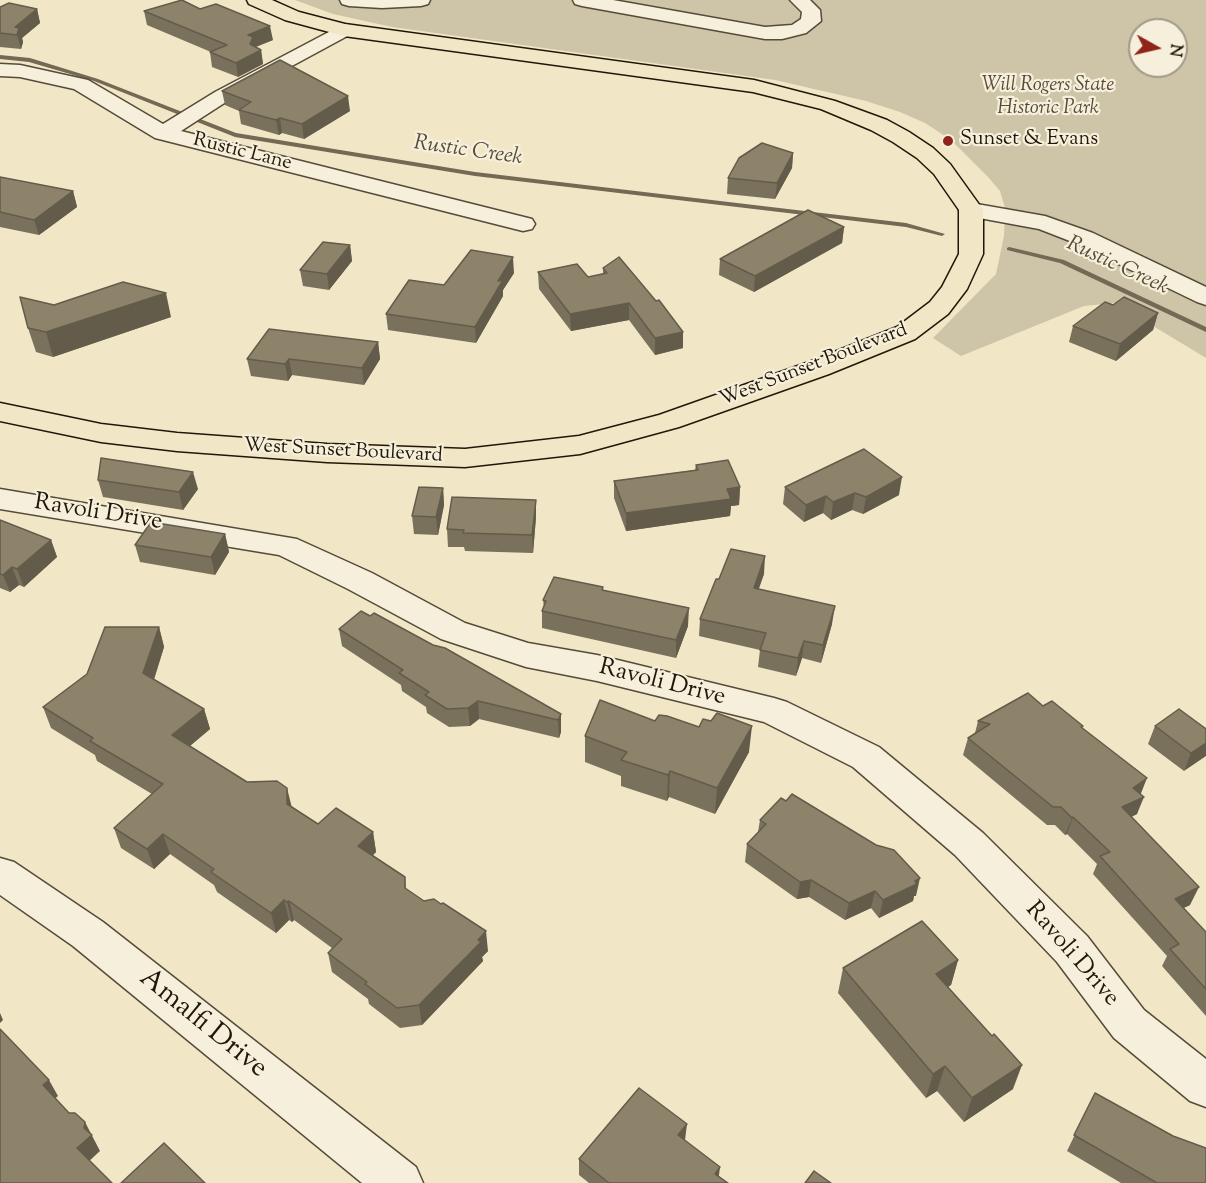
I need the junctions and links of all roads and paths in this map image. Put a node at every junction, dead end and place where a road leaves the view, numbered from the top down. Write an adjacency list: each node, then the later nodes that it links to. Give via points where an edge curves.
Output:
1 (256, 0): 6 (main road, via 292,16)
2 (349, 0): 3 (street)
3 (421, 0)
4 (582, 0): 5 (street, via 765,33 799,29 811,21 812,10)
5 (799, 0)
6 (344, 30): 8 (street, Rustic Lane); 9 (main road, via 754,86 828,105 879,125 925,153 942,169)
7 (0, 70): 8 (street, via 81,84)
8 (180, 122): 10 (street, Rustic Lane)
9 (971, 210): 11 (street, via 1055,227); 12 (main road, West Sunset Boulevard, via 971,254 964,270 939,308 906,333 669,421 580,445 465,458 327,453 101,432)
10 (523, 224)
11 (1206, 297)
12 (0, 412)
13 (0, 499): 15 (street, Ravoli Drive, via 286,546 360,580 453,631 526,655 774,711 866,757 969,844 1072,949 1129,1024)
14 (0, 874): 16 (street, Amalfi Drive, via 88,934)
15 (1206, 1086)
16 (399, 1183)

